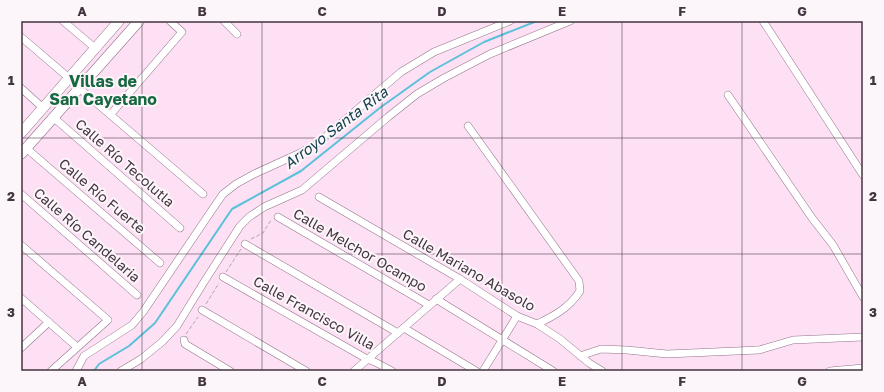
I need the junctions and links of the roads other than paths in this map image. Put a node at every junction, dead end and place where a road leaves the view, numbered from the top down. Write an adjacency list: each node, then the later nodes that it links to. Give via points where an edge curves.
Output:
1 (63, 21): 11 (street)
2 (119, 21): 11 (street)
3 (139, 21): 14 (street)
4 (170, 21): 19 (street, via 182,32)
5 (224, 21): 9 (street)
6 (510, 21): 54 (street, via 434,52 401,72 318,143 254,174 223,194 143,312 132,324 84,356)
7 (570, 21): 55 (street, via 490,54 424,90 360,139 302,190 264,207 249,217 240,226 177,326 162,342)
8 (763, 21): 24 (street)
9 (237, 34)
10 (21, 37): 12 (street)
11 (95, 48): 12 (street)
12 (69, 78): 16 (street)
13 (21, 88): 18 (street)
14 (80, 88): 17 (street); 19 (street)
15 (728, 95): 36 (street, via 833,245)
16 (53, 96): 17 (street); 18 (street)
17 (64, 105): 20 (street)
18 (43, 108): 22 (street)
19 (111, 114): 26 (street)
20 (53, 117): 23 (street); 29 (street, Calle Río Tecolutla)
21 (468, 126): 43 (street, via 579,281 580,292 574,301 557,314)
22 (21, 132)
23 (23, 151): 32 (street, Calle Río Fuerte)
24 (863, 175)
25 (21, 194): 35 (street, Calle Río Candelaria)
26 (203, 194)
27 (319, 198): 34 (street, Calle Mariano Abasolo)
28 (278, 217): 39 (street, Calle Melchor Ocampo)
29 (180, 228)
30 (244, 244): 44 (street)
31 (21, 245): 48 (street, via 108,320)
32 (160, 263)
33 (223, 277): 51 (street, Calle Francisco Villa)
34 (460, 279): 38 (street); 41 (street, Calle Mariano Abasolo)
35 (137, 295)
36 (863, 297)
37 (21, 298): 42 (street)
38 (436, 299): 39 (street); 47 (street, Calle Melchor Ocampo)
39 (429, 305): 44 (street)
40 (202, 310): 57 (street)
41 (517, 316): 43 (street, Calle Mariano Abasolo); 47 (street)
42 (49, 322): 48 (street); 49 (street)
43 (537, 324): 50 (street, Calle Mariano Abasolo)
44 (401, 330): 51 (street); 60 (street)
45 (863, 337): 50 (street, via 793,340 759,350 667,354 601,349)
46 (184, 340): 56 (street, via 186,344)
47 (502, 340): 61 (street); 62 (street, Calle Melchor Ocampo)
48 (77, 347): 53 (street)
49 (21, 348)
50 (580, 356): 63 (street, Calle Mariano Abasolo)
51 (367, 359): 58 (street); 59 (street, Calle Francisco Villa)
52 (863, 368): 64 (street)
53 (51, 371)
54 (76, 371)
55 (121, 371)
56 (230, 371)
57 (306, 371)
58 (354, 371)
59 (392, 371)
60 (476, 371)
61 (483, 371)
62 (553, 371)
63 (602, 371)
64 (830, 371)

